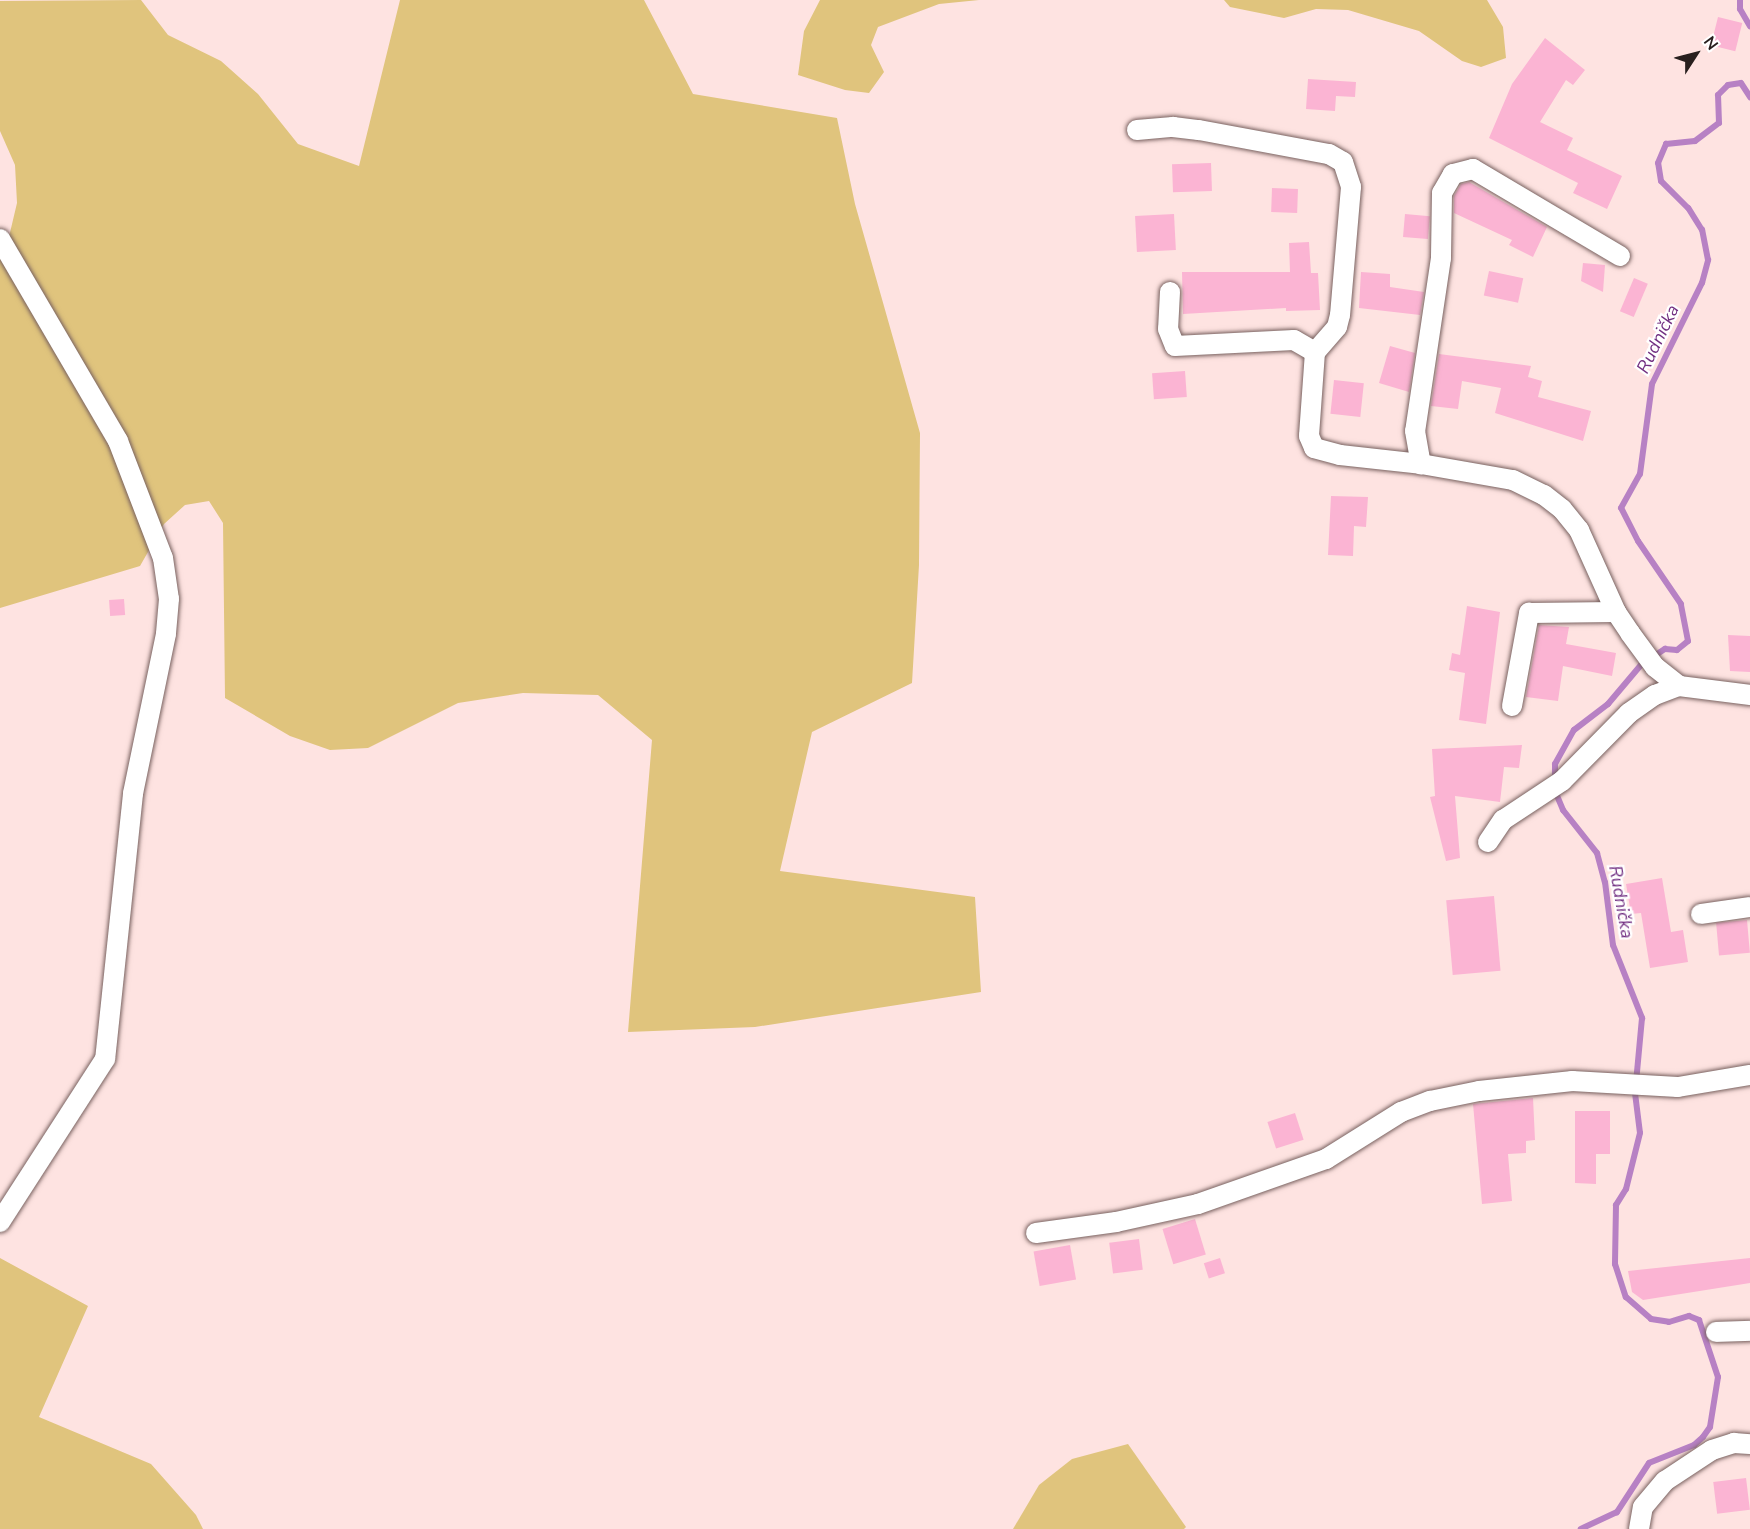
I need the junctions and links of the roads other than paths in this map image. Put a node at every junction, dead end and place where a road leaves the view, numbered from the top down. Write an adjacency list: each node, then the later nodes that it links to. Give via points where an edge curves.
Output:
1 (1137, 130): 5 (street, via 1199,130 1329,154 1343,162 1352,188 1341,315 1337,327)
2 (0, 239): 15 (street, via 118,441 163,558 169,598 166,634 133,794 105,1059)
3 (1620, 256): 6 (street, via 1473,169 1459,170 1448,179 1442,193 1441,258 1416,418)
4 (1170, 292): 5 (street, via 1168,329 1175,346 1294,340)
5 (1315, 352): 6 (street, via 1309,436 1314,448)
6 (1421, 464): 7 (street, via 1503,477 1544,495 1579,530)
7 (1616, 612): 8 (street, via 1655,667); 10 (street, via 1529,613)
8 (1679, 686): 9 (street); 11 (street, via 1655,695 1629,713 1562,782 1503,820)
9 (1750, 695)
10 (1512, 706)
11 (1488, 842)
12 (1750, 907): 13 (street)
13 (1701, 914)
14 (1750, 1075): 16 (street, via 1678,1087 1572,1081 1479,1090 1401,1112 1326,1159 1198,1204 1116,1222)
15 (0, 1222)
16 (1036, 1233)
17 (1750, 1330): 18 (street)
18 (1716, 1332)
19 (1750, 1444): 20 (street, via 1734,1443 1712,1450 1665,1482 1643,1507)
20 (1638, 1529)

